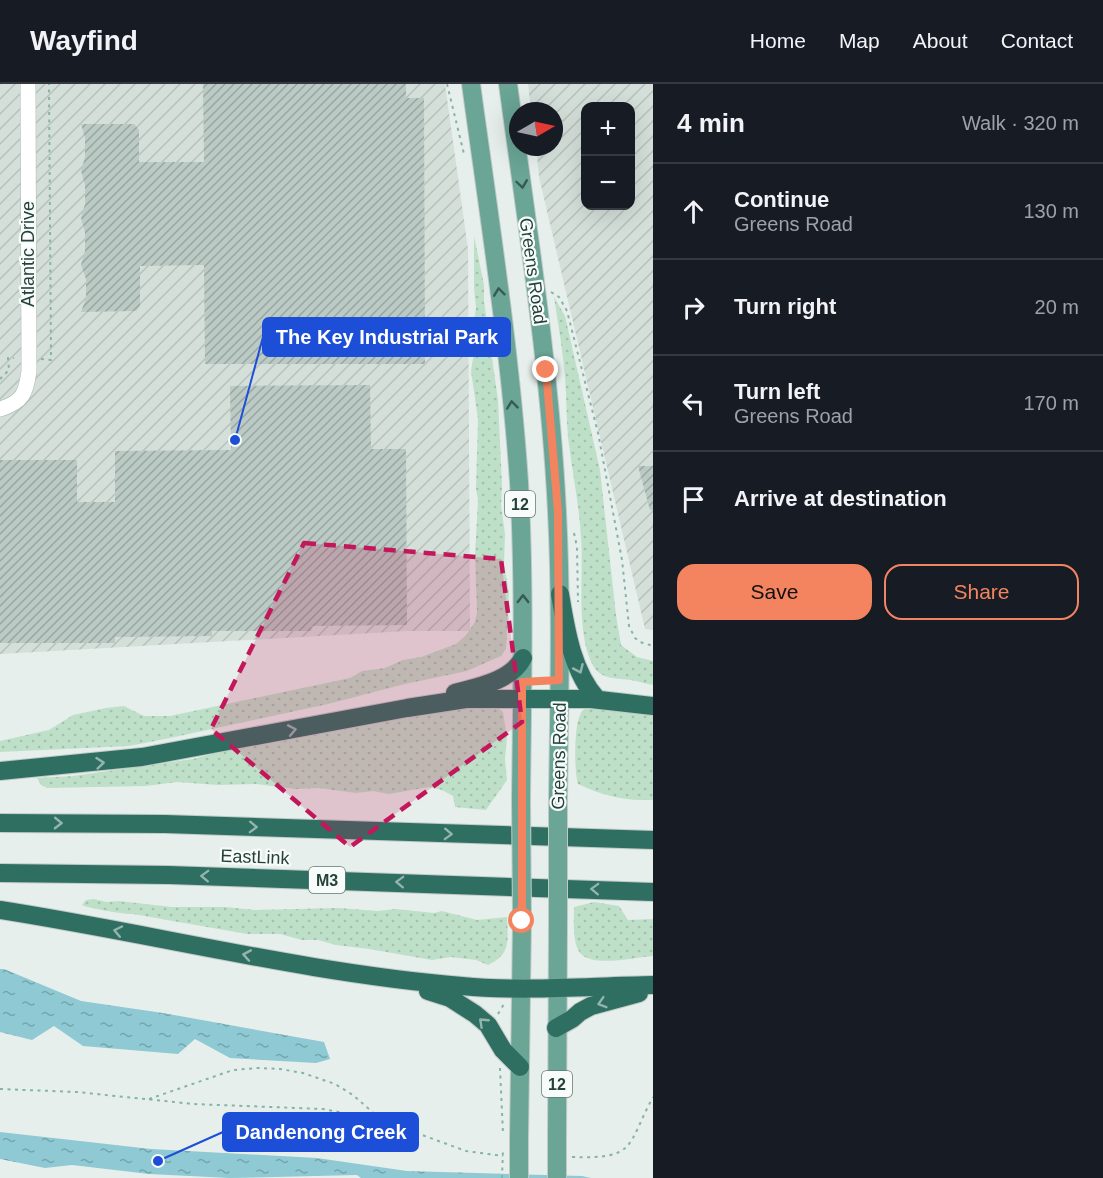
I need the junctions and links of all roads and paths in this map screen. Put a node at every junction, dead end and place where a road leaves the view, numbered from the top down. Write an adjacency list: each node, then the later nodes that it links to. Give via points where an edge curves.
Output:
1 (28, 84): 8 (street, Atlantic Drive)
2 (49, 84): 8 (path, via 51,360)
3 (447, 84): 6 (path)
4 (471, 84): 13 (main road, Greens Road / 12, one-way to 4, via 522,544 514,420)
5 (508, 84): 7 (main road, Greens Road / 12, one-way to 7)
6 (467, 163)
7 (536, 291): 11 (main road, Greens Road / 12, via 552,436); 12 (path, via 554,292 567,311 598,433 622,560 629,626 635,638)
8 (29, 359): 9 (path, via 8,358 9,370); 10 (street, Atlantic Drive, via 27,387 21,399)
9 (0, 379)
10 (0, 409)
11 (560, 594): 15 (main road, Greens Road / 12); 16 (highway, one-way to 16, via 575,659)
12 (653, 646)
13 (523, 658): 14 (main road, Greens Road / 12); 18 (highway, via 511,672 493,681)
14 (522, 698): 15 (highway); 18 (highway, via 466,699); 28 (main road, Greens Road / 12, bridge)
15 (559, 699): 16 (highway); 27 (main road, Greens Road / 12, bridge)
16 (597, 699): 17 (highway)
17 (653, 706)
18 (407, 708): 19 (highway, one-way to 18, via 142,758)
19 (0, 771)
20 (0, 823): 21 (highway, EastLink, one-way to 21)
21 (653, 840)
22 (0, 873): 23 (highway, EastLink / M3, one-way to 22)
23 (653, 892)
24 (0, 910): 25 (highway, one-way to 24)
25 (398, 980): 28 (highway); 31 (highway, one-way to 25, via 503,1050 488,1025 461,1004)
26 (653, 985): 27 (highway)
27 (558, 987): 28 (highway); 30 (main road, Greens Road / 12)
28 (521, 988): 31 (main road, Greens Road / 12)
29 (653, 990): 30 (highway, one-way to 30, via 591,1006)
30 (556, 1028): 41 (main road, Greens Road / 12, bridge)
31 (520, 1067): 36 (main road, Greens Road / 12)
32 (0, 1089): 34 (path)
33 (653, 1097): 38 (path, via 627,1148 604,1157)
34 (147, 1100): 35 (path, via 323,1108); 35 (path, via 245,1068 280,1069 335,1084)
35 (381, 1120): 37 (path, via 466,1151)
36 (511, 1143): 39 (path, bridge); 40 (main road, Greens Road / 12, bridge)
37 (504, 1156)
38 (570, 1157)
39 (502, 1178)
40 (519, 1178)
41 (557, 1178)

